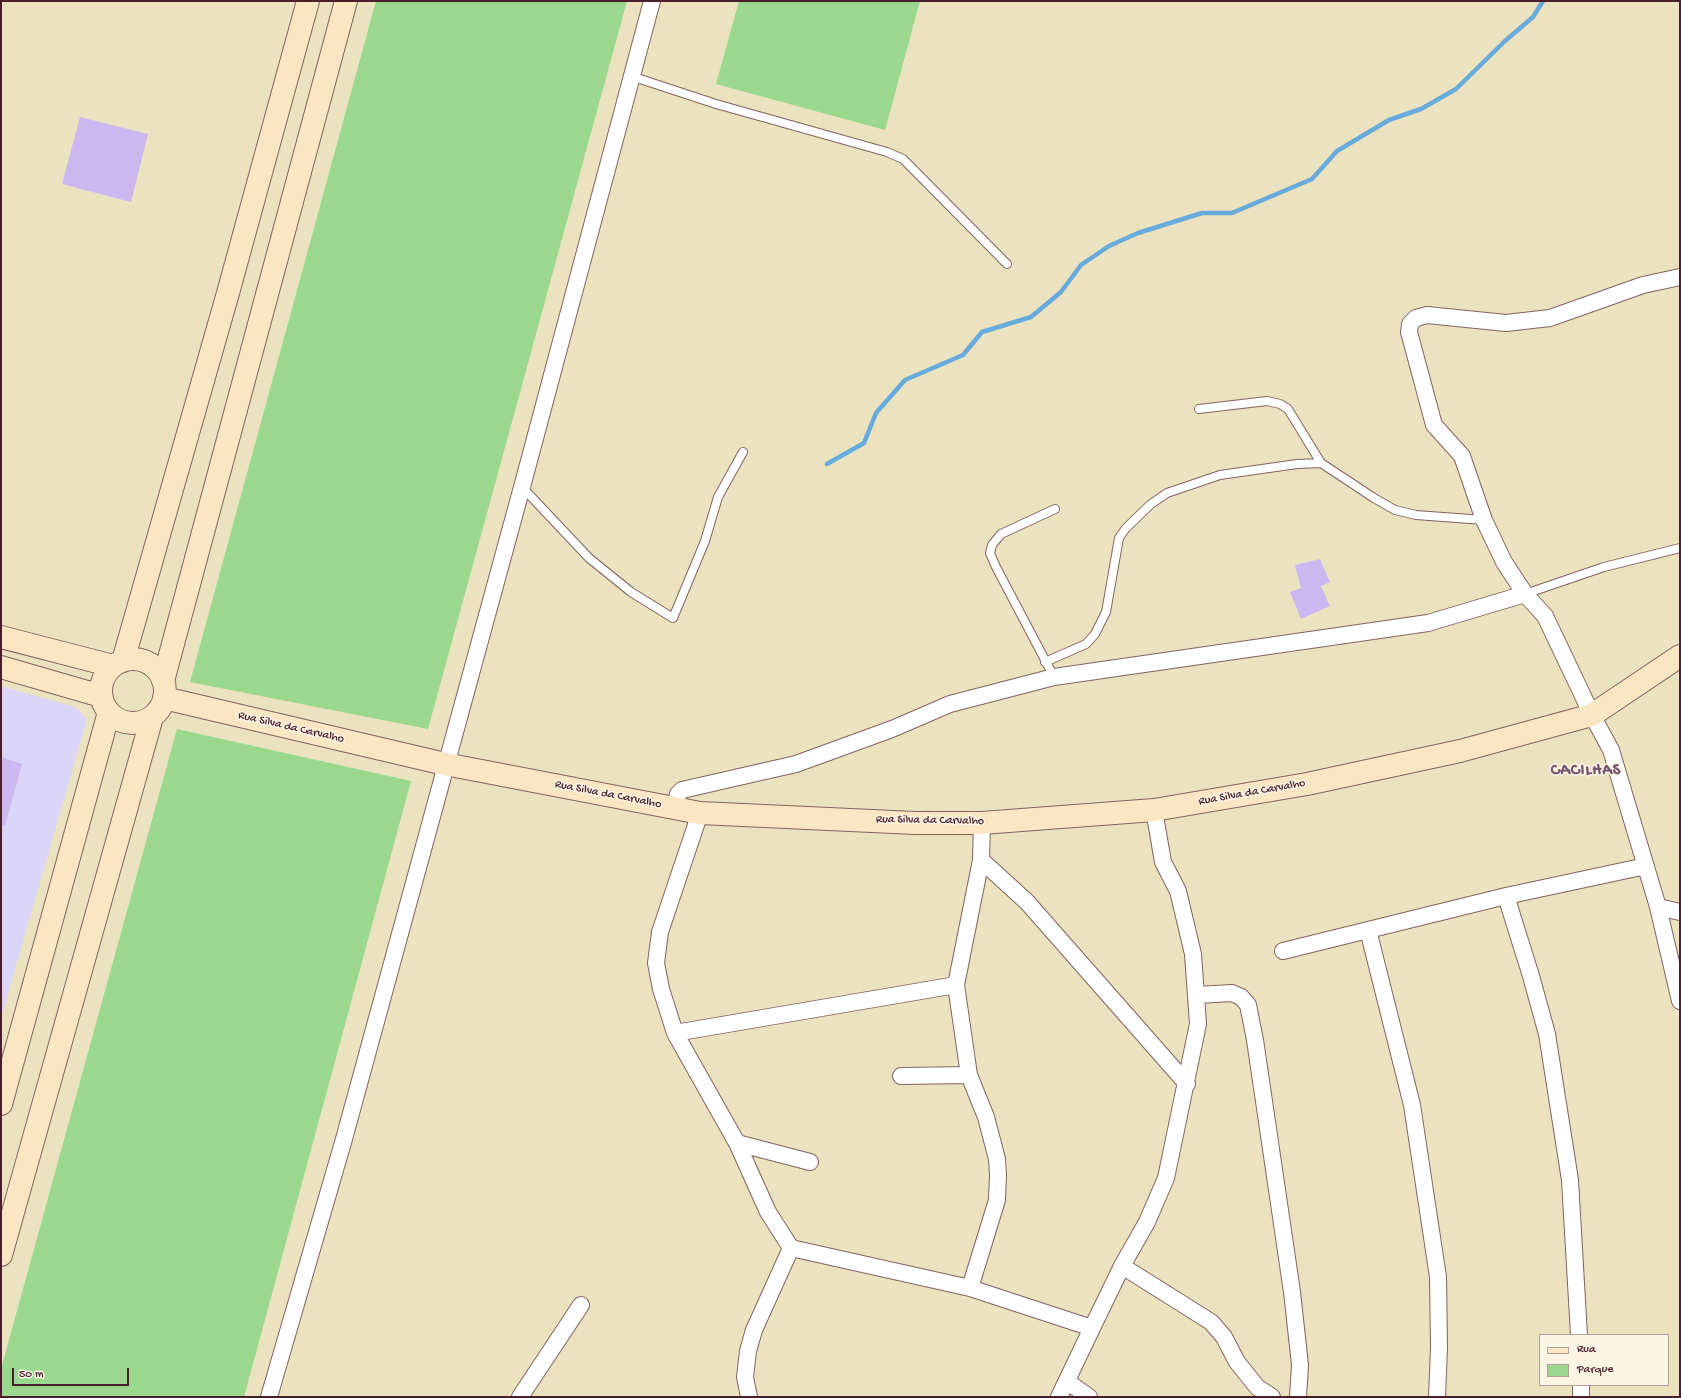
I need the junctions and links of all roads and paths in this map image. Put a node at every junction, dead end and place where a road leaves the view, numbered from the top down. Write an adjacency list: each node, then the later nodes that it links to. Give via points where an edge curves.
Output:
1 (308, 1): 18 (main road, via 226,301)
2 (346, 1): 21 (main road)
3 (652, 1): 4 (street)
4 (631, 76): 5 (lane, via 716,104 904,159); 10 (street)
5 (1007, 264)
6 (1680, 276): 12 (street, via 1643,284 1550,318 1506,323 1427,315 1416,318 1410,324 1409,332 1434,425 1462,456)
7 (1199, 410): 9 (lane, via 1267,401 1280,404 1288,409)
8 (743, 452): 10 (lane, via 718,496 705,541 672,618 631,592 589,558)
9 (1321, 463): 12 (lane, via 1395,510 1416,515); 17 (lane, via 1220,475 1167,493 1151,504 1119,538 1106,612 1095,634 1086,644)
10 (522, 487): 25 (street)
11 (1055, 509): 17 (lane, via 1001,534 992,545 990,553)
12 (1484, 520): 14 (street, via 1504,562)
13 (1680, 548): 14 (lane, via 1604,567)
14 (1525, 594): 20 (street, via 1428,623); 23 (street, via 1546,616)
15 (1, 637): 18 (main road)
16 (1680, 656): 23 (main road, Rua Silva da Carvalho)
17 (1046, 662): 20 (lane)
18 (118, 664): 21 (main road, via 134,660 145,662 154,668); 22 (main road, via 104,676 101,689)
19 (1, 667): 22 (main road)
20 (1054, 678): 26 (street, via 950,704 892,729 796,764 682,790 678,794)
21 (163, 690): 24 (main road, via 158,711); 25 (main road, Rua Silva da Carvalho)
22 (105, 704): 24 (main road, via 117,719 127,723 138,723); 44 (main road)
23 (1592, 715): 27 (main road, Rua Silva da Carvalho, via 1460,751 1322,781); 31 (street, via 1610,750)
24 (152, 717): 48 (main road)
25 (445, 764): 26 (main road, Rua Silva da Carvalho); 56 (street, via 344,1139)
26 (675, 808): 28 (main road, Rua Silva da Carvalho)
27 (1154, 810): 29 (main road, Rua Silva da Carvalho); 38 (street, via 1163,862 1178,891 1194,954)
28 (700, 813): 29 (main road, Rua Silva da Carvalho, via 915,823); 40 (street, via 660,932 656,963)
29 (982, 823): 30 (street)
30 (981, 860): 37 (street); 43 (street, via 1027,902)
31 (1646, 866): 32 (street); 33 (street)
32 (1506, 896): 35 (street); 53 (street, via 1532,976 1547,1034 1570,1180)
33 (1658, 907): 34 (street); 39 (street)
34 (1680, 912)
35 (1368, 930): 36 (street); 63 (street, via 1412,1105 1438,1277)
36 (1283, 951)
37 (956, 985): 40 (street); 41 (street)
38 (1197, 995): 43 (street, via 1198,1024); 62 (street, via 1232,994 1241,997 1248,1005 1292,1292 1300,1365)
39 (1680, 1001)
40 (675, 1033): 45 (street)
41 (969, 1074): 42 (street); 50 (street, via 986,1117 997,1160 998,1175 996,1200)
42 (901, 1076)
43 (1187, 1084): 49 (street, via 1166,1178 1147,1222)
44 (1, 1104)
45 (737, 1143): 46 (street); 47 (street, via 768,1212)
46 (810, 1162)
47 (791, 1248): 50 (street); 58 (street, via 754,1330 748,1351 745,1377)
48 (1, 1255)
49 (1122, 1266): 52 (street); 61 (street, via 1211,1322 1257,1387)
50 (970, 1288): 52 (street)
51 (581, 1305): 57 (street)
52 (1092, 1328): 54 (street)
53 (1579, 1334)
54 (1068, 1382): 59 (street); 60 (street)
55 (1581, 1386): 64 (street)
56 (269, 1397)
57 (520, 1397)
58 (749, 1397)
59 (1059, 1397)
60 (1089, 1397)
61 (1272, 1397)
62 (1298, 1397)
63 (1437, 1397)
64 (1581, 1397)

